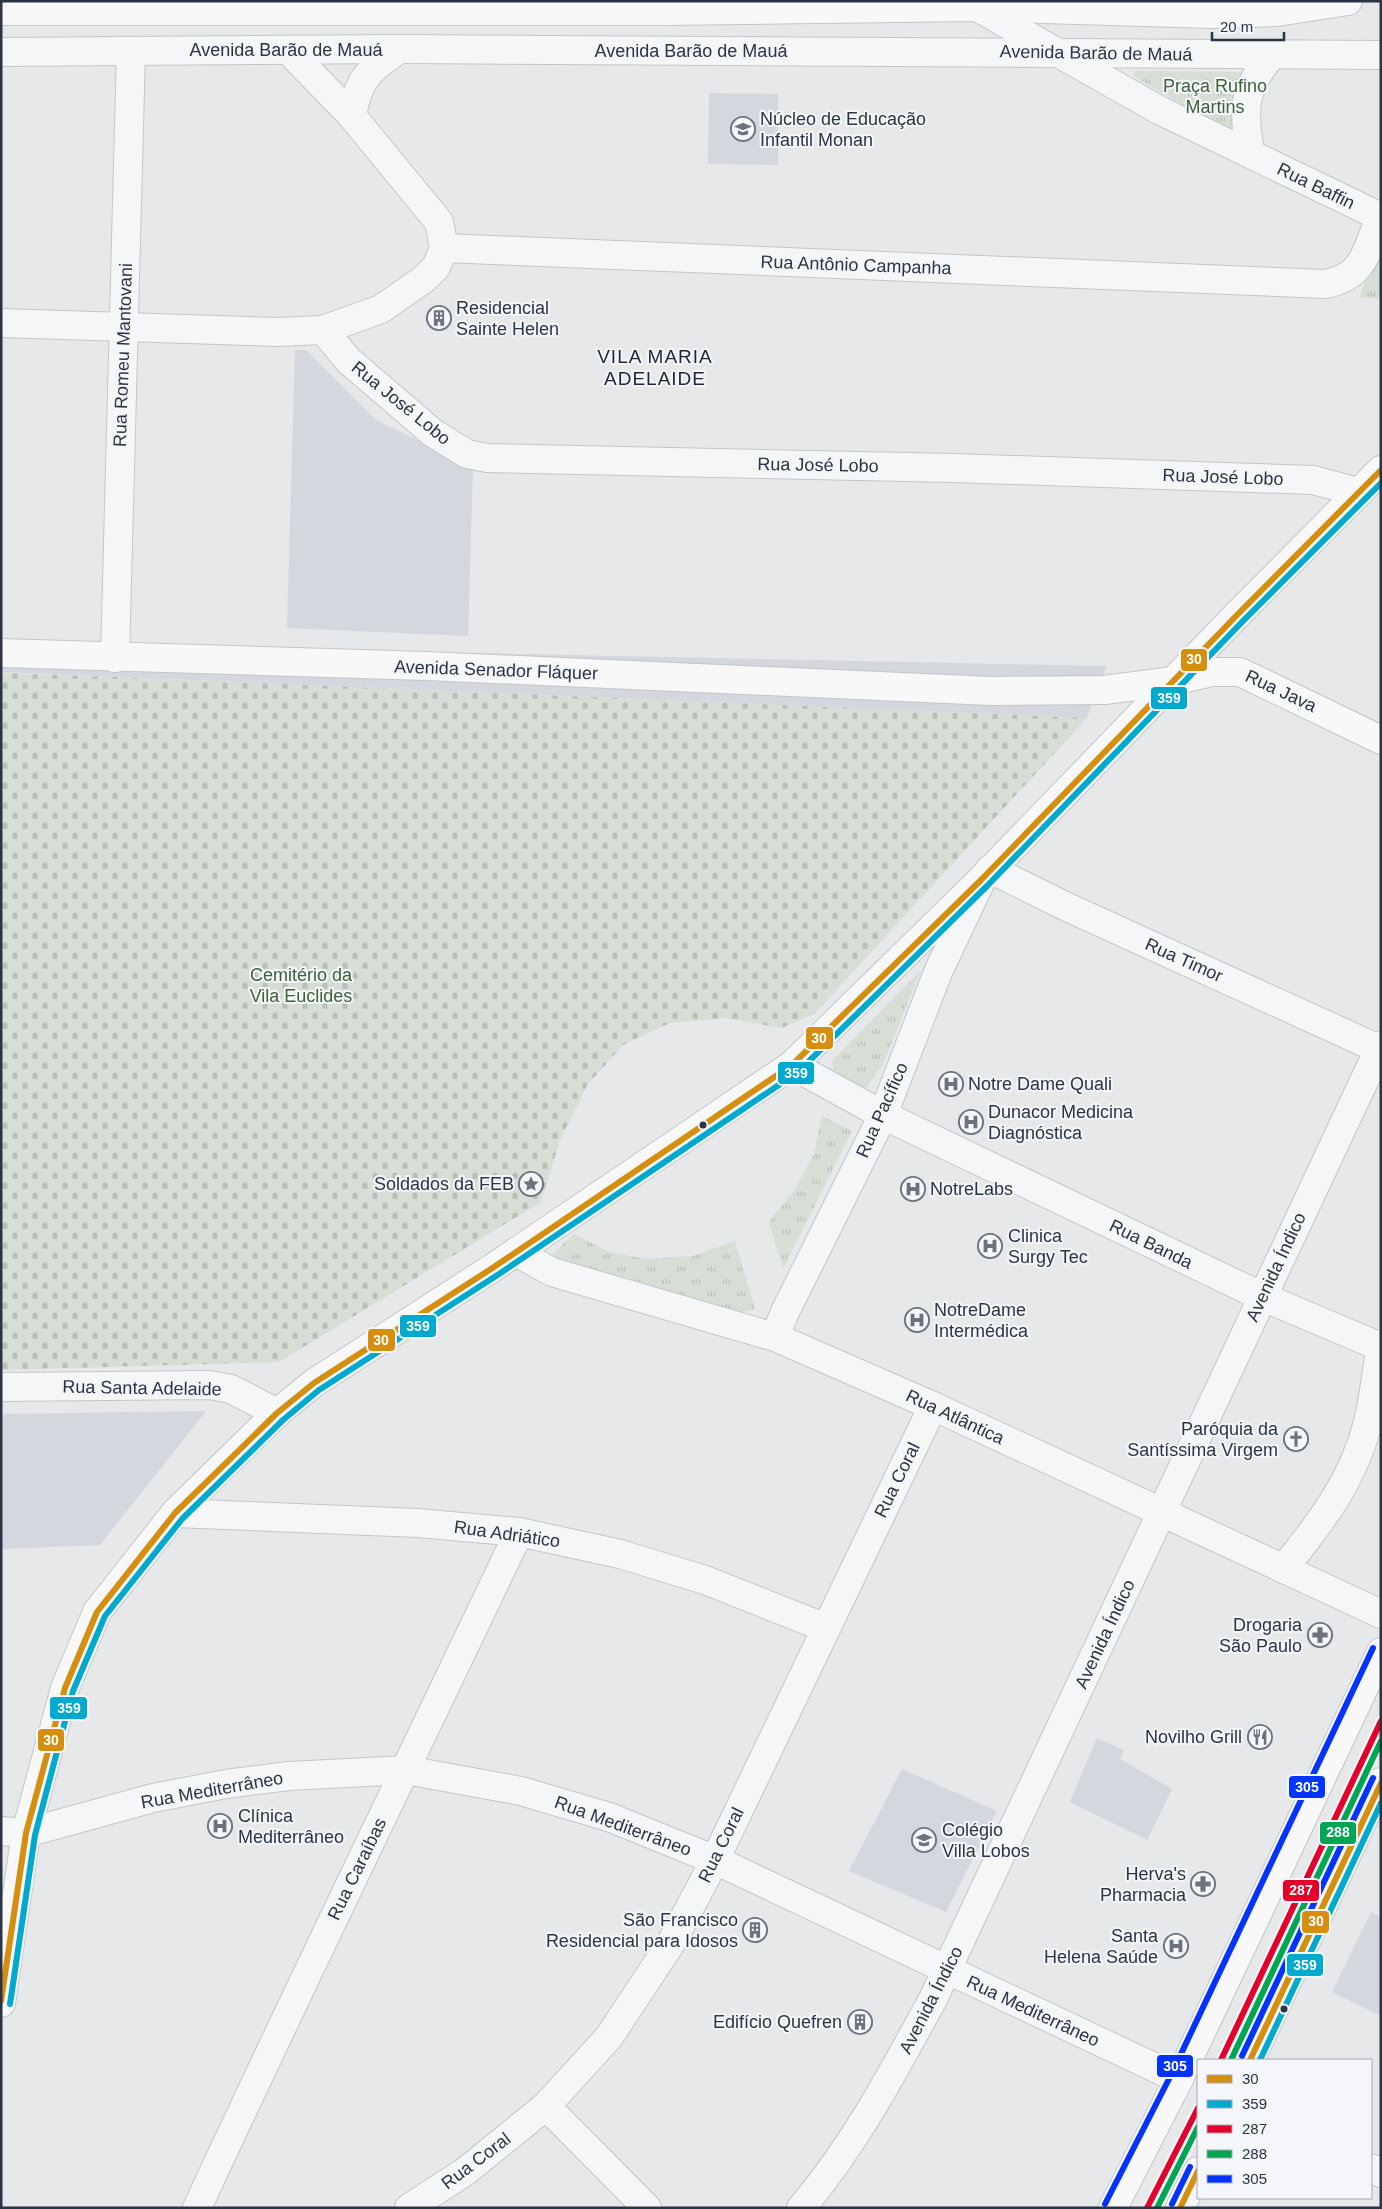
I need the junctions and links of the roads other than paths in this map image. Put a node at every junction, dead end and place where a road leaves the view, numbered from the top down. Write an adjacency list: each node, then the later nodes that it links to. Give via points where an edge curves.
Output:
1 (1348, 1): 2 (street, via 1277,12 1214,14)
2 (1044, 5): 4 (street)
3 (174, 6): 4 (street, via 665,11); 5 (street)
4 (977, 7): 10 (street, Rua Baffin)
5 (1, 10)
6 (400, 50): 9 (street, Avenida Barão de Mauá); 10 (street, Avenida Barão de Mauá); 13 (street, via 378,64 361,83)
7 (131, 51): 8 (street, Avenida Barão de Mauá); 9 (street, Avenida Barão de Mauá); 18 (street, Rua Romeu Mantovani)
8 (1, 52)
9 (290, 52): 13 (street)
10 (1058, 52): 12 (street, Avenida Barão de Mauá); 14 (street, Rua Baffin, via 1159,110)
11 (1381, 55): 12 (street, Avenida Barão de Mauá)
12 (1272, 56): 14 (street, via 1255,76 1248,93 1246,123)
13 (352, 116): 16 (street, via 439,222)
14 (1250, 154): 15 (street, Rua Baffin)
15 (1380, 217): 16 (street, Rua Antônio Campanha, via 1357,269 1348,278 1325,284)
16 (444, 248): 19 (street, via 436,267 404,295 381,309)
17 (1, 323): 18 (street)
18 (123, 328): 19 (street); 23 (street, Rua Romeu Mantovani)
19 (324, 330): 21 (street, Rua José Lobo, via 349,360 433,433 467,454 487,458 964,468 1313,480)
20 (1381, 470): 21 (street)
21 (1358, 492): 24 (street)
22 (1, 653): 23 (street, Avenida Senador Fláquer)
23 (114, 658): 24 (street, Avenida Senador Fláquer, via 437,667 991,691 1104,690)
24 (1174, 681): 25 (street, Rua Java, via 1212,672 1240,672); 26 (street)
25 (1381, 740)
26 (986, 874): 27 (street, Rua Timor); 28 (street); 29 (street, Rua Pacífico, via 938,972)
27 (1380, 1047): 31 (street, Avenida Índico)
28 (792, 1065): 29 (street, Rua Banda); 30 (street)
29 (882, 1115): 31 (street, Rua Banda); 32 (street, Rua Pacífico)
30 (516, 1252): 32 (street, Rua Atlântica, via 552,1272); 36 (street, via 351,1358)
31 (1263, 1297): 33 (street, Rua Banda); 38 (street, Avenida Índico)
32 (775, 1337): 35 (street, Rua Atlântica)
33 (1381, 1347): 40 (street, via 1368,1422 1360,1446 1324,1519)
34 (1, 1387): 36 (street, Rua Santa Adelaide, via 210,1385 230,1389)
35 (933, 1406): 38 (street, Rua Atlântica); 42 (street, Rua Coral)
36 (277, 1413): 37 (street)
37 (175, 1513): 39 (street, Rua Adriático, via 418,1522); 46 (street, via 97,1612 65,1688)
38 (1162, 1514): 40 (street, Rua Atlântica); 48 (street, Avenida Índico)
39 (519, 1532): 42 (street, Rua Adriático, via 620,1554 706,1580); 44 (street, Rua Caraíbas)
40 (1283, 1569): 41 (street, Rua Atlântica)
41 (1381, 1614)
42 (826, 1628): 47 (street, Rua Coral)
43 (1381, 1652): 51 (street)
44 (406, 1770): 46 (street, Rua Mediterrâneo, via 289,1776 226,1784); 47 (street, Rua Mediterrâneo, via 521,1791 609,1817); 54 (street, Rua Caraíbas, via 316,1953)
45 (1381, 1782): 50 (street)
46 (14, 1832): 49 (street)
47 (715, 1860): 48 (street, Rua Mediterrâneo); 52 (street, Rua Coral, via 671,1943 609,2037)
48 (947, 1971): 51 (street, Rua Mediterrâneo); 57 (street, Avenida Índico, via 876,2102 841,2156)
49 (1, 2003)
50 (1250, 2059)
51 (1179, 2079): 58 (street)
52 (546, 2106): 55 (street, Rua Coral, via 466,2171); 56 (street)
53 (1197, 2173): 59 (street)
54 (198, 2208)
55 (409, 2208)
56 (647, 2208)
57 (801, 2208)
58 (1113, 2208)
59 (1180, 2208)

